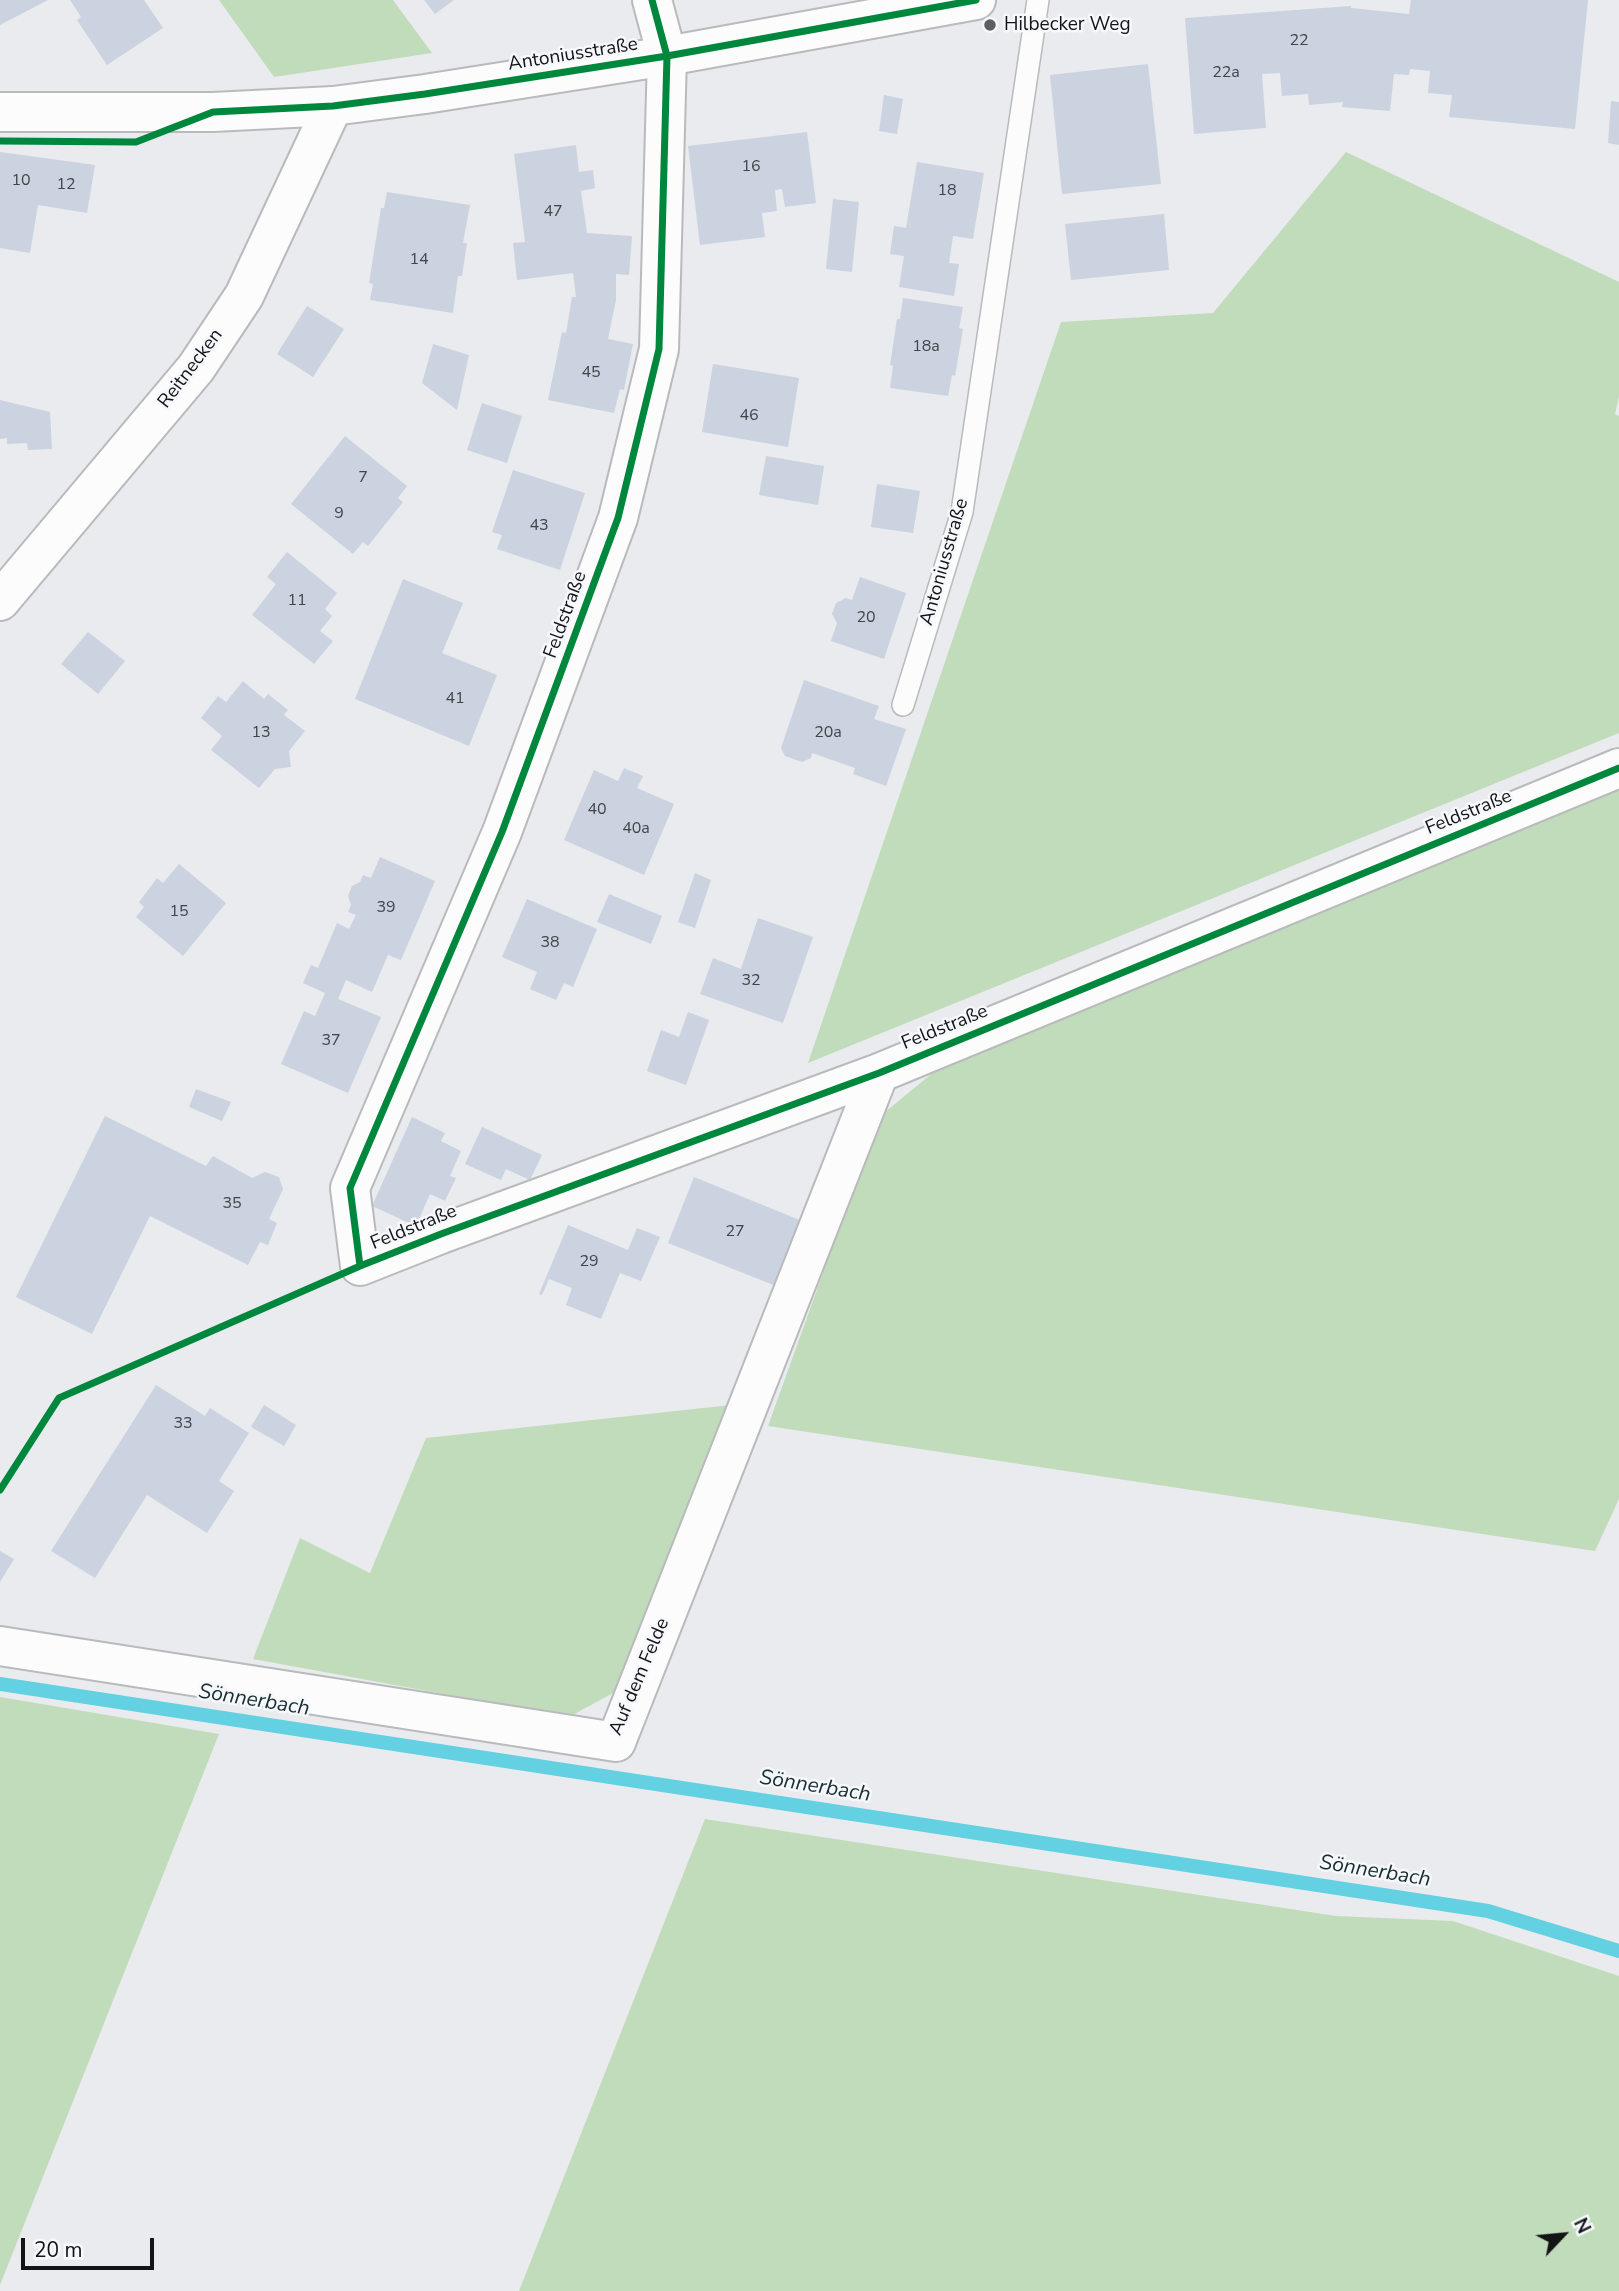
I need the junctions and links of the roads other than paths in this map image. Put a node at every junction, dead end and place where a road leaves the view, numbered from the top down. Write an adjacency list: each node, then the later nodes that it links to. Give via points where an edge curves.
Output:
1 (652, 0): 4 (street)
2 (976, 0): 4 (street, Antoniusstraße)
3 (1038, 0): 8 (lane, Antoniusstraße, via 962,512)
4 (667, 56): 5 (street, Antoniusstraße); 10 (street, Feldstraße, via 659,349 618,519 502,832 351,1188 360,1266)
5 (333, 106): 6 (street, Antoniusstraße, via 213,112); 7 (street, Reitnecken, via 244,296 196,368)
6 (0, 112)
7 (0, 601)
8 (903, 705)
9 (1619, 768): 10 (street, Feldstraße)
10 (879, 1073): 11 (street, Auf dem Felde, via 616,1742)
11 (0, 1646)

